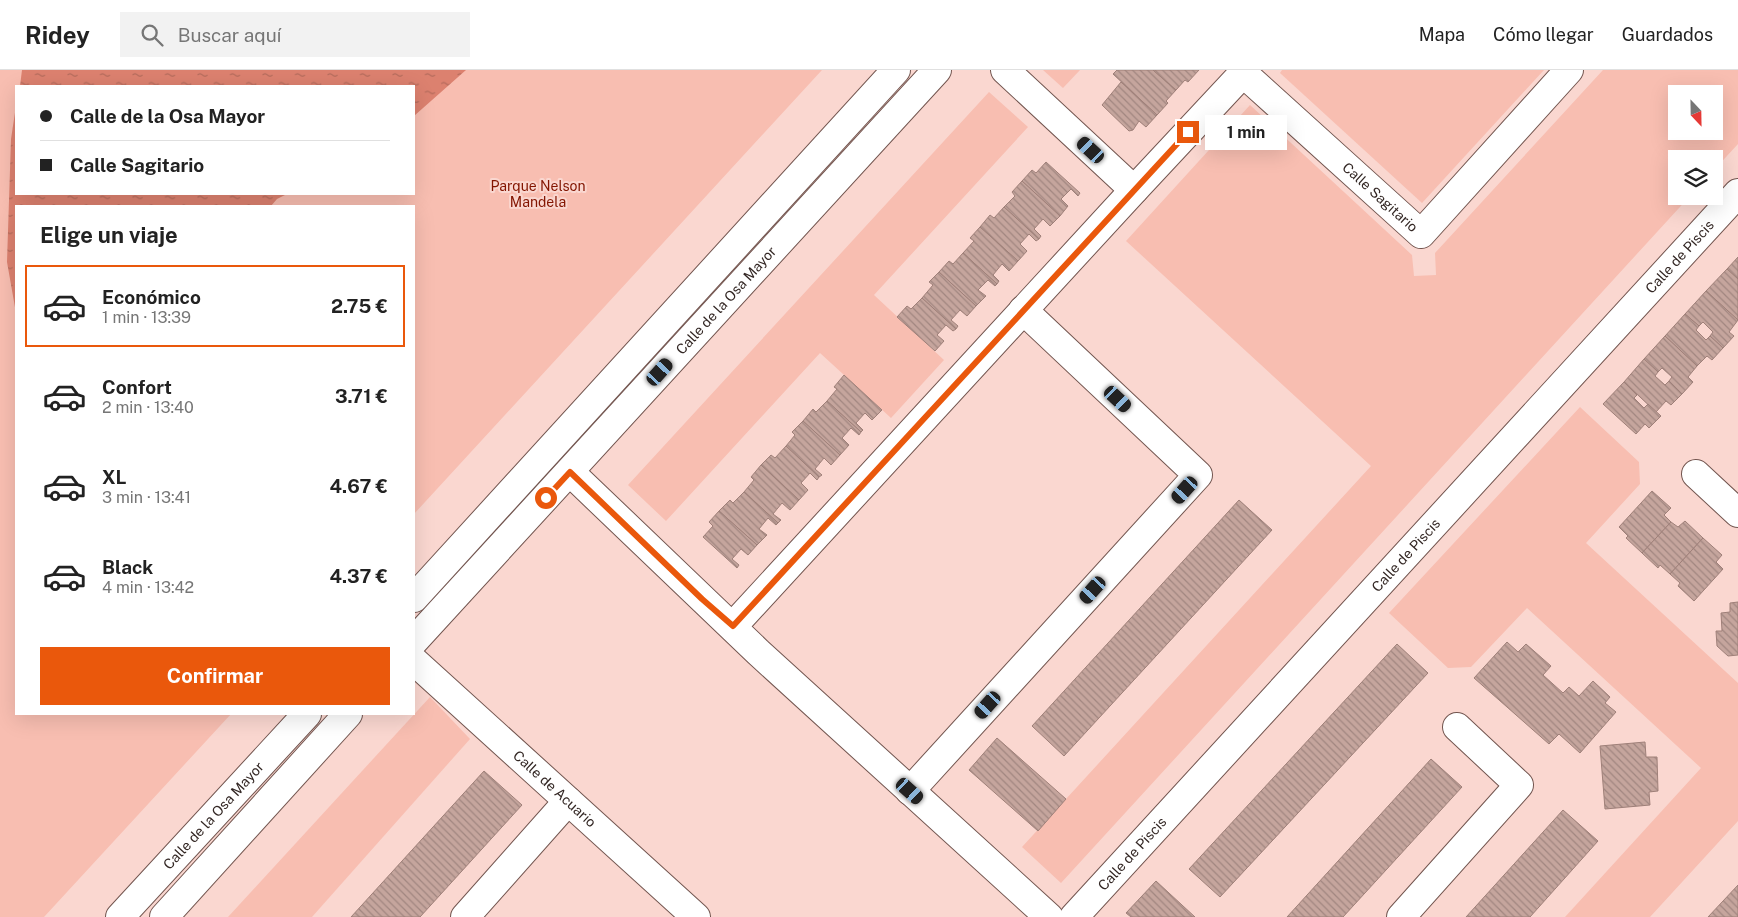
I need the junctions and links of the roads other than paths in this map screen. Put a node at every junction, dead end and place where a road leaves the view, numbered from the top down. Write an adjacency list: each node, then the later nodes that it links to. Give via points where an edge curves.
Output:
1 (896, 70): 12 (street, Calle de la Osa Mayor)
2 (937, 70): 9 (street, Calle de la Osa Mayor)
3 (1005, 70): 6 (street)
4 (1569, 70): 5 (street, Calle Sagitario, via 1421,234)
5 (1244, 72): 6 (street, Calle Sagitario)
6 (1134, 190): 8 (street, Calle Sagitario)
7 (1738, 193): 26 (street, Calle de Piscis)
8 (1023, 310): 13 (street, Calle Sagitario); 19 (street, via 1198,475)
9 (570, 472): 13 (street); 14 (street, Calle de la Osa Mayor)
10 (1696, 474): 11 (street)
11 (1738, 513)
12 (415, 597)
13 (733, 626): 19 (street)
14 (415, 640)
15 (415, 662): 20 (street, Calle de Acuario)
16 (306, 715): 21 (street, Calle de la Osa Mayor)
17 (347, 715): 22 (street)
18 (1457, 727): 27 (street, via 1519,786)
19 (910, 791): 25 (street)
20 (568, 801): 23 (street); 24 (street, Calle de Acuario)
21 (120, 917)
22 (164, 917)
23 (465, 917)
24 (696, 917)
25 (1050, 917)
26 (1074, 917)
27 (1401, 917)

